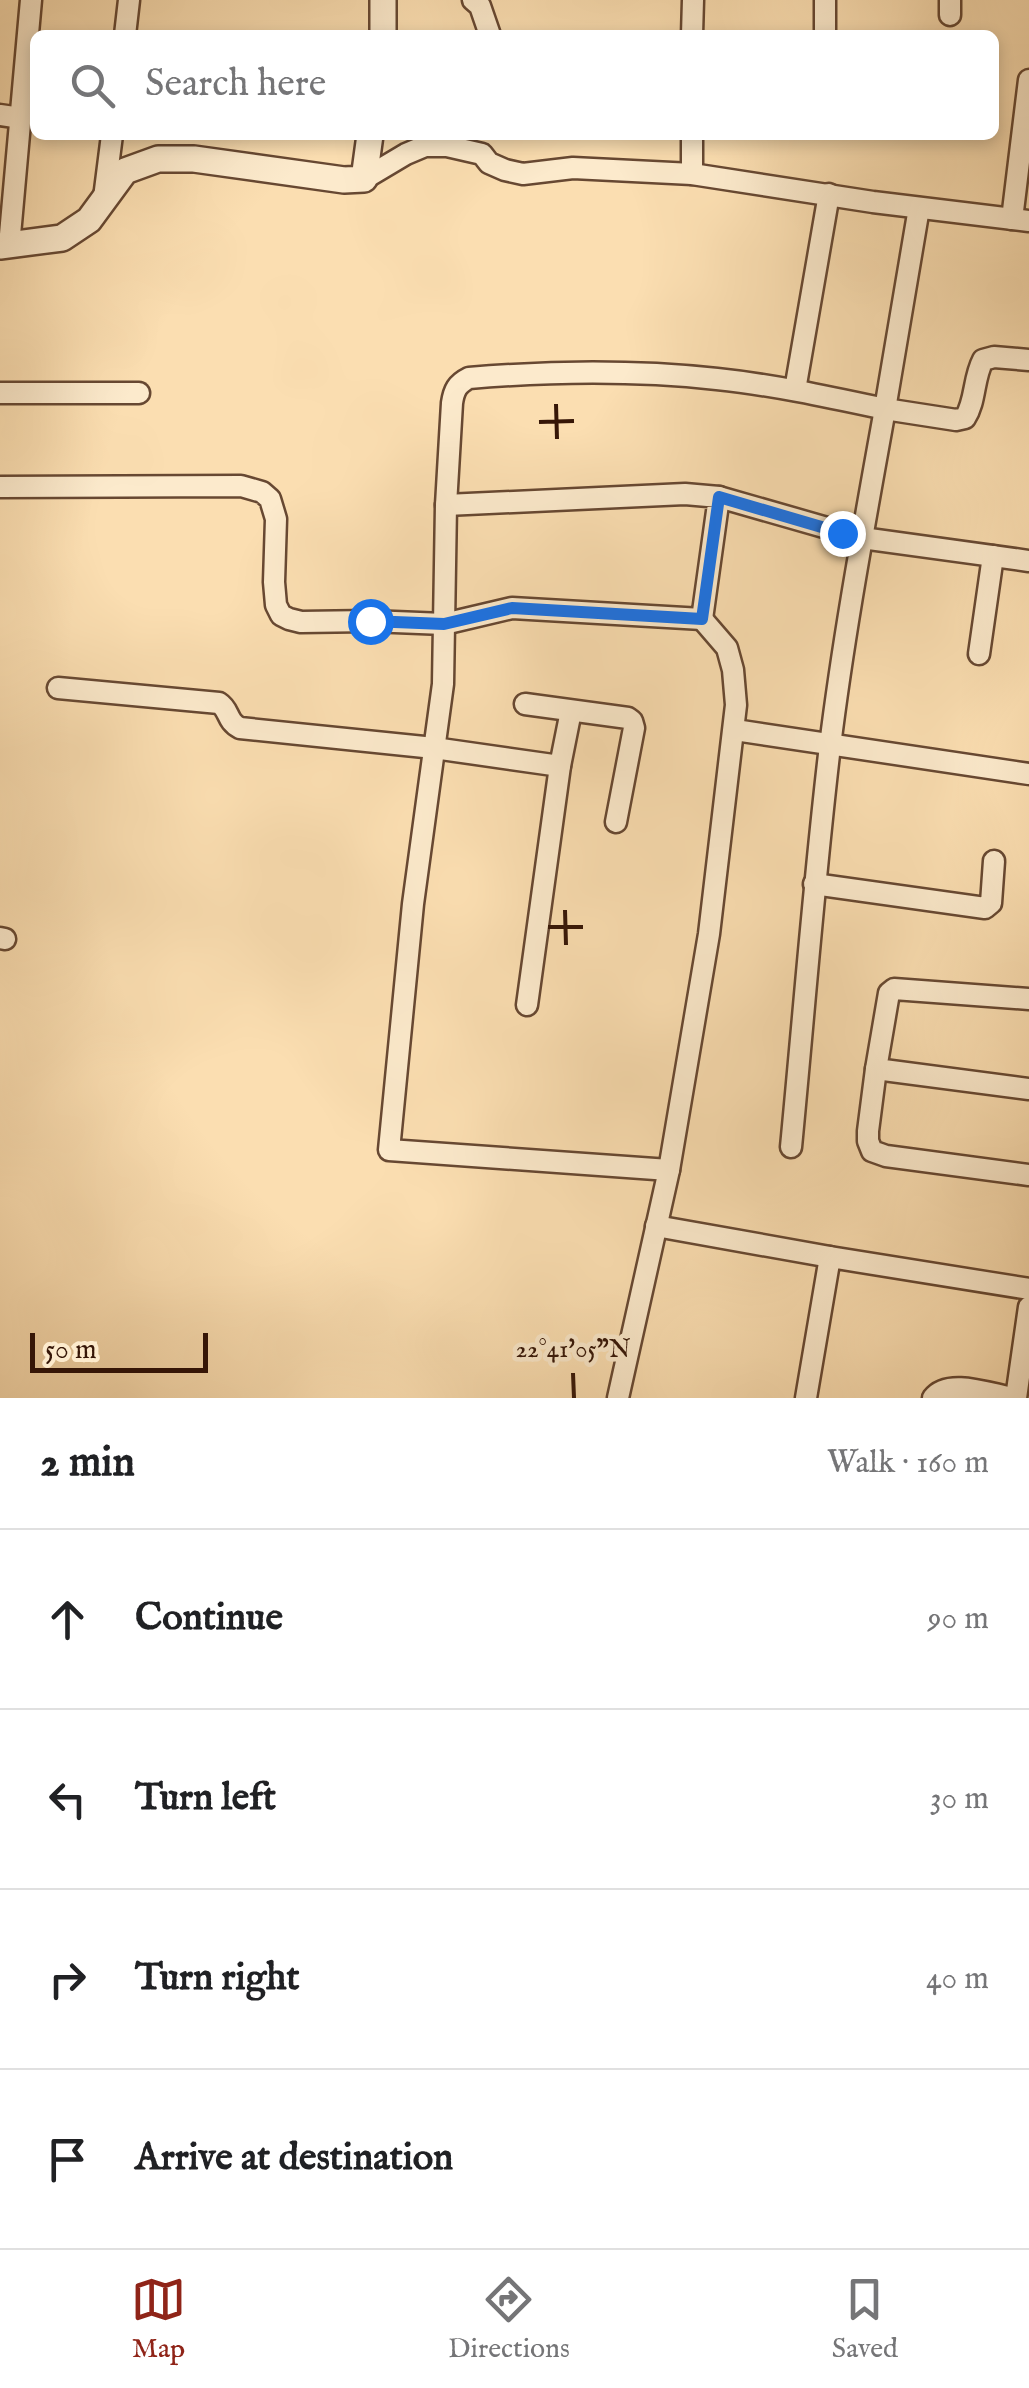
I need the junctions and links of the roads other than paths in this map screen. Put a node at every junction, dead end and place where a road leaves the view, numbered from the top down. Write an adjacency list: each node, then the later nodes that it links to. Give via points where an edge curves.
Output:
1 (30, 0): 13 (street)
2 (130, 0): 7 (street)
3 (383, 0): 8 (street)
4 (473, 0): 9 (street)
5 (692, 0): 10 (street)
6 (826, 0): 11 (street)
7 (126, 30)
8 (383, 30)
9 (488, 30)
10 (692, 30)
11 (825, 30)
12 (1029, 80): 23 (street)
13 (10, 117): 24 (street)
14 (111, 140): 21 (street)
15 (369, 140): 19 (street)
16 (692, 140): 18 (street)
17 (483, 145): 18 (street, via 489,164 524,174 573,168); 19 (street, via 425,146)
18 (692, 174): 20 (street)
19 (364, 180): 21 (street, via 158,160 126,170)
20 (828, 194): 22 (street); 26 (street)
21 (103, 200): 24 (street, via 89,220 62,238)
22 (919, 208): 23 (street); 29 (street)
23 (1021, 220)
24 (5, 246)
25 (1029, 360): 29 (street, via 982,360 965,418)
26 (795, 390): 29 (street); 32 (street, via 622,372 469,378 454,390)
27 (0, 393): 28 (street)
28 (139, 393)
29 (885, 409): 33 (street)
30 (0, 487): 37 (street, via 241,486 262,492 276,519 274,582 281,614 301,622)
31 (719, 497): 32 (street); 33 (street); 36 (street)
32 (446, 505): 37 (street)
33 (862, 538): 34 (street); 43 (street)
34 (993, 556): 35 (street); 38 (street)
35 (1029, 561)
36 (702, 619): 37 (street, via 512,608); 42 (street, via 727,648)
37 (444, 624): 44 (street)
38 (980, 654)
39 (58, 688): 44 (street, via 219,703 240,728)
40 (525, 704): 41 (street)
41 (571, 712): 45 (street); 47 (street, via 634,724)
42 (735, 730): 43 (street); 55 (street)
43 (830, 743): 46 (street); 49 (street)
44 (434, 748): 45 (street); 55 (street, via 389,1150)
45 (560, 766): 51 (street)
46 (1029, 774)
47 (616, 822)
48 (994, 861): 49 (street, via 985,908)
49 (814, 884): 54 (street)
50 (1029, 999): 52 (street, via 894,989)
51 (527, 1004)
52 (876, 1069): 53 (street); 56 (street, via 872,1151)
53 (1029, 1088)
54 (791, 1147)
55 (670, 1170): 57 (street)
56 (1029, 1175)
57 (656, 1226): 58 (street); 61 (street)
58 (830, 1258): 59 (street); 62 (street)
59 (1029, 1289)
60 (1029, 1307): 64 (street)
61 (618, 1398)
62 (806, 1398)
63 (934, 1398): 64 (street, via 952,1387)
64 (1014, 1398)

